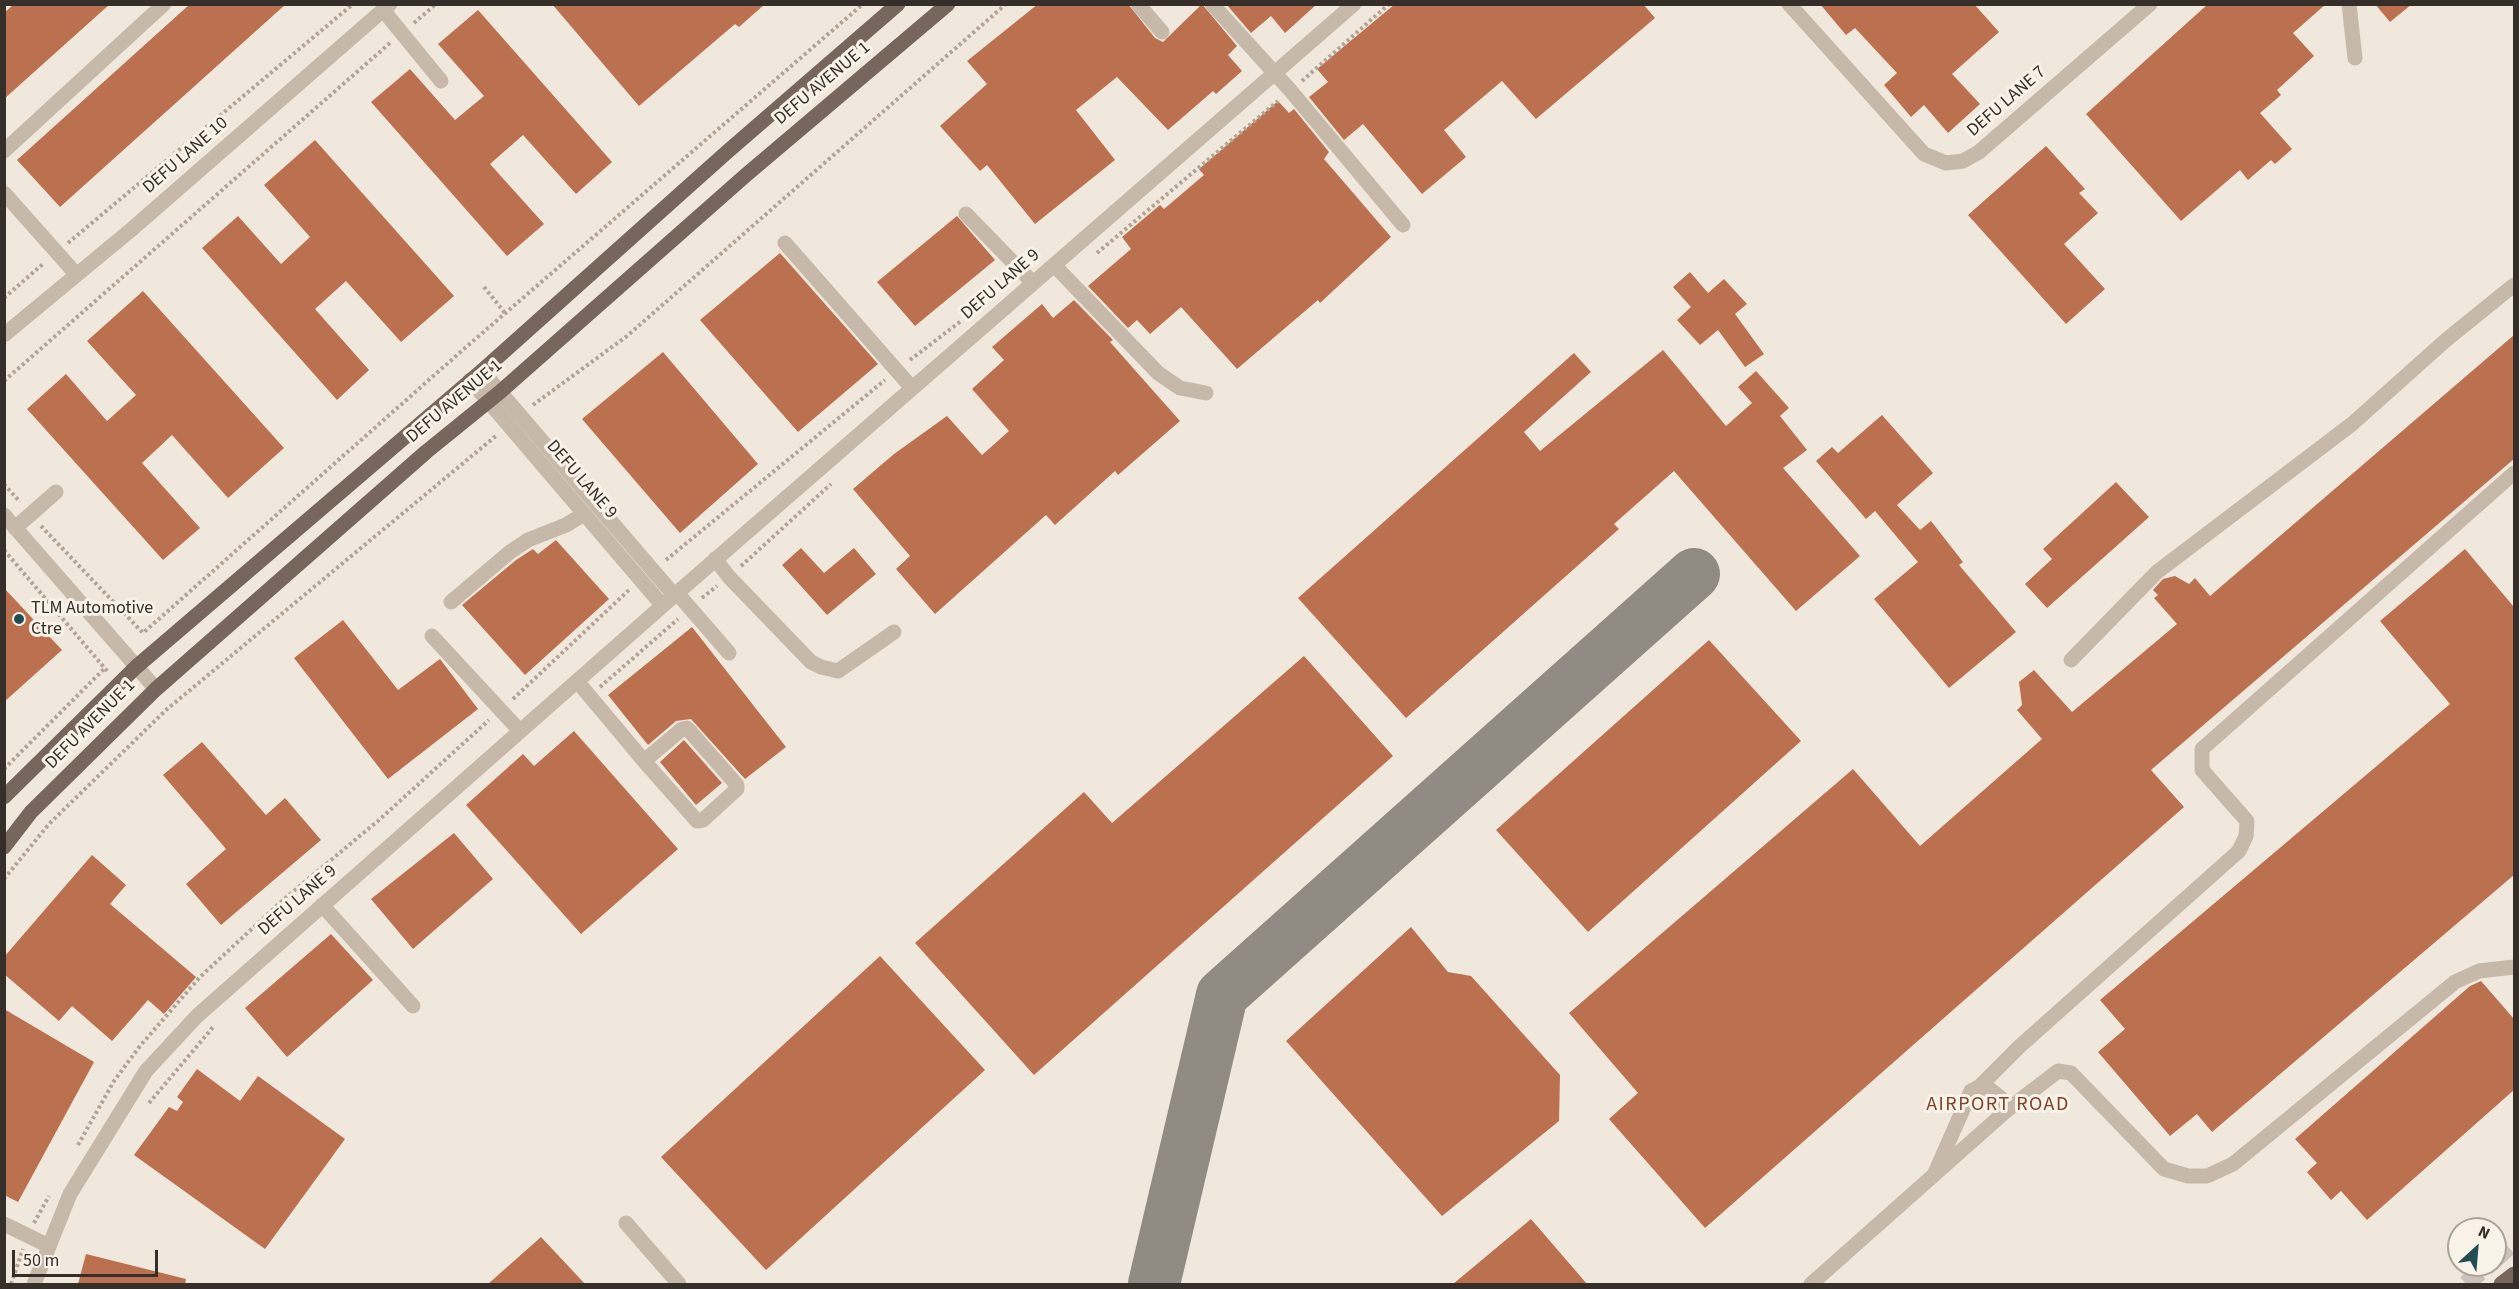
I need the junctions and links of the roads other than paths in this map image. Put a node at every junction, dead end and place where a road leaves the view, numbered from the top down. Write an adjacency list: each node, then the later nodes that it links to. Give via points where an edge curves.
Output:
1 (164, 4): 15 (street)
2 (898, 4): 25 (main road, DEFU AVENUE 1)
3 (948, 4): 28 (main road, DEFU AVENUE 1)
4 (1137, 4): 11 (street)
5 (1212, 4): 13 (street)
6 (1353, 4): 13 (street, DEFU LANE 9)
7 (1789, 4): 8 (street, DEFU LANE 7, via 1924,154 1946,163 1963,161 1979,152)
8 (2150, 4)
9 (2349, 4): 12 (street)
10 (386, 7): 14 (street); 21 (street, DEFU LANE 10)
11 (1162, 32)
12 (2355, 58)
13 (1274, 74): 18 (street); 20 (street, DEFU LANE 9)
14 (441, 81)
15 (4, 151)
16 (4, 192): 21 (street)
17 (966, 214): 22 (street)
18 (1403, 225)
19 (785, 243): 26 (street)
20 (1054, 265): 22 (street, DEFU LANE 9); 27 (street, via 1158,373 1179,388)
21 (76, 274): 24 (street, DEFU LANE 10)
22 (1033, 283): 26 (street, DEFU LANE 9)
23 (2514, 285): 40 (street, via 2352,424 2157,572)
24 (4, 335)
25 (476, 376): 28 (street, DEFU LANE 9); 41 (main road, DEFU AVENUE 1)
26 (912, 388): 34 (street, DEFU LANE 9)
27 (1206, 393)
28 (494, 397): 31 (street, DEFU LANE 9); 35 (street, DEFU LANE 9); 43 (main road, DEFU AVENUE 1)
29 (2514, 473): 51 (street, via 2202,749 2202,770 2247,821 2239,851)
30 (56, 492): 33 (street)
31 (584, 514): 35 (street, DEFU LANE 9); 36 (street, via 528,540)
32 (4, 515): 33 (street)
33 (15, 528): 41 (street)
34 (715, 560): 35 (street, DEFU LANE 9); 37 (street, via 821,668 837,671)
35 (671, 598): 39 (street); 42 (street, DEFU LANE 9)
36 (451, 602)
37 (894, 632)
38 (432, 636): 44 (street)
39 (729, 653)
40 (2071, 660)
41 (136, 667): 43 (street); 46 (main road, DEFU AVENUE 1)
42 (577, 681): 44 (street, DEFU LANE 9); 45 (street)
43 (156, 688): 47 (main road, DEFU AVENUE 1, via 32,812)
44 (520, 731): 48 (street, DEFU LANE 9)
45 (644, 761): 45 (street, via 697,821 737,789 687,728)
46 (4, 797)
47 (4, 847)
48 (322, 905): 50 (street); 56 (street, DEFU LANE 9, via 197,1016 146,1071 70,1194)
49 (2514, 966): 52 (street, via 2479,971 2455,982 2233,1164 2207,1176 2188,1176 2164,1169 2065,1071 2058,1071)
50 (413, 1006)
51 (1979, 1087): 52 (street, via 2000,1096 2006,1102); 53 (street, via 1965,1098)
52 (2006, 1111): 53 (street)
53 (1934, 1175): 60 (street)
54 (626, 1223): 59 (street)
55 (4, 1224): 56 (street)
56 (49, 1246): 58 (street, DEFU LANE 9)
57 (2514, 1274): 61 (main road)
58 (34, 1284)
59 (680, 1284)
60 (1811, 1284)
61 (2501, 1284)

